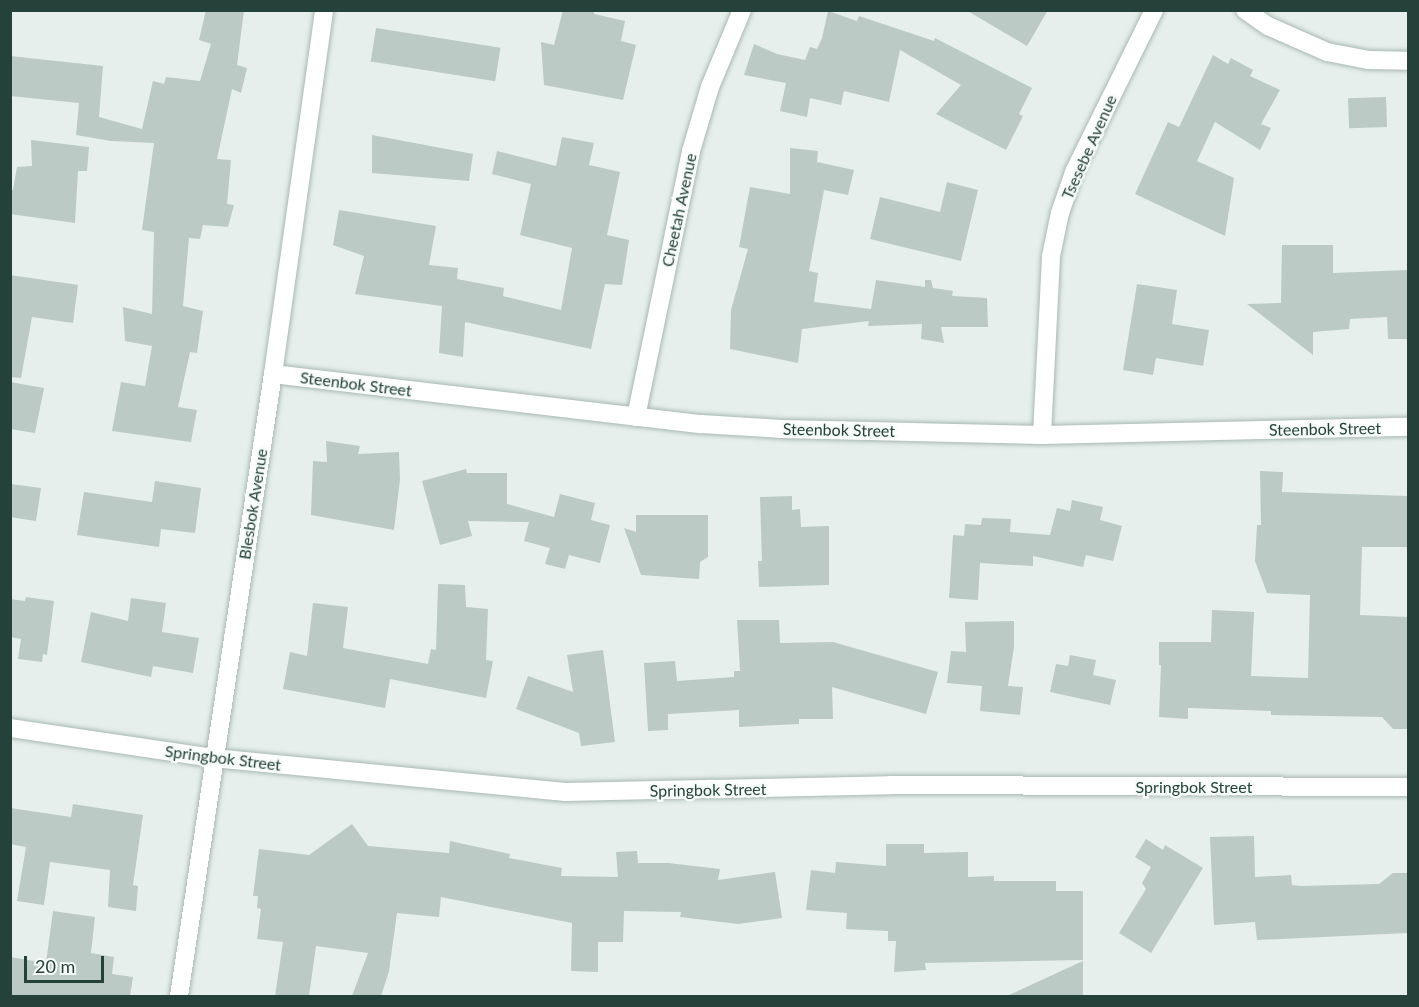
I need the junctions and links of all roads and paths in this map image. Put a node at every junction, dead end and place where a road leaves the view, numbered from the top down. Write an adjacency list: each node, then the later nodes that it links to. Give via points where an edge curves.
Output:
1 (324, 10): 6 (street, Blesbok Avenue)
2 (742, 10): 7 (street, Cheetah Avenue, via 710,87 691,151)
3 (1154, 10): 9 (street, Tsesebe Avenue, via 1074,172 1060,213 1051,256)
4 (1245, 10): 5 (street, via 1268,26 1327,52 1369,60)
5 (1408, 61)
6 (273, 374): 7 (street, Steenbok Street); 11 (street, Blesbok Avenue)
7 (636, 417): 9 (street, Steenbok Street, via 782,429)
8 (1408, 427): 9 (street, Steenbok Street)
9 (1042, 435)
10 (10, 728): 11 (street, Springbok Street)
11 (213, 758): 12 (street, Springbok Street, via 565,792 890,785); 13 (street, Blesbok Avenue)
12 (1408, 787)
13 (179, 996)

